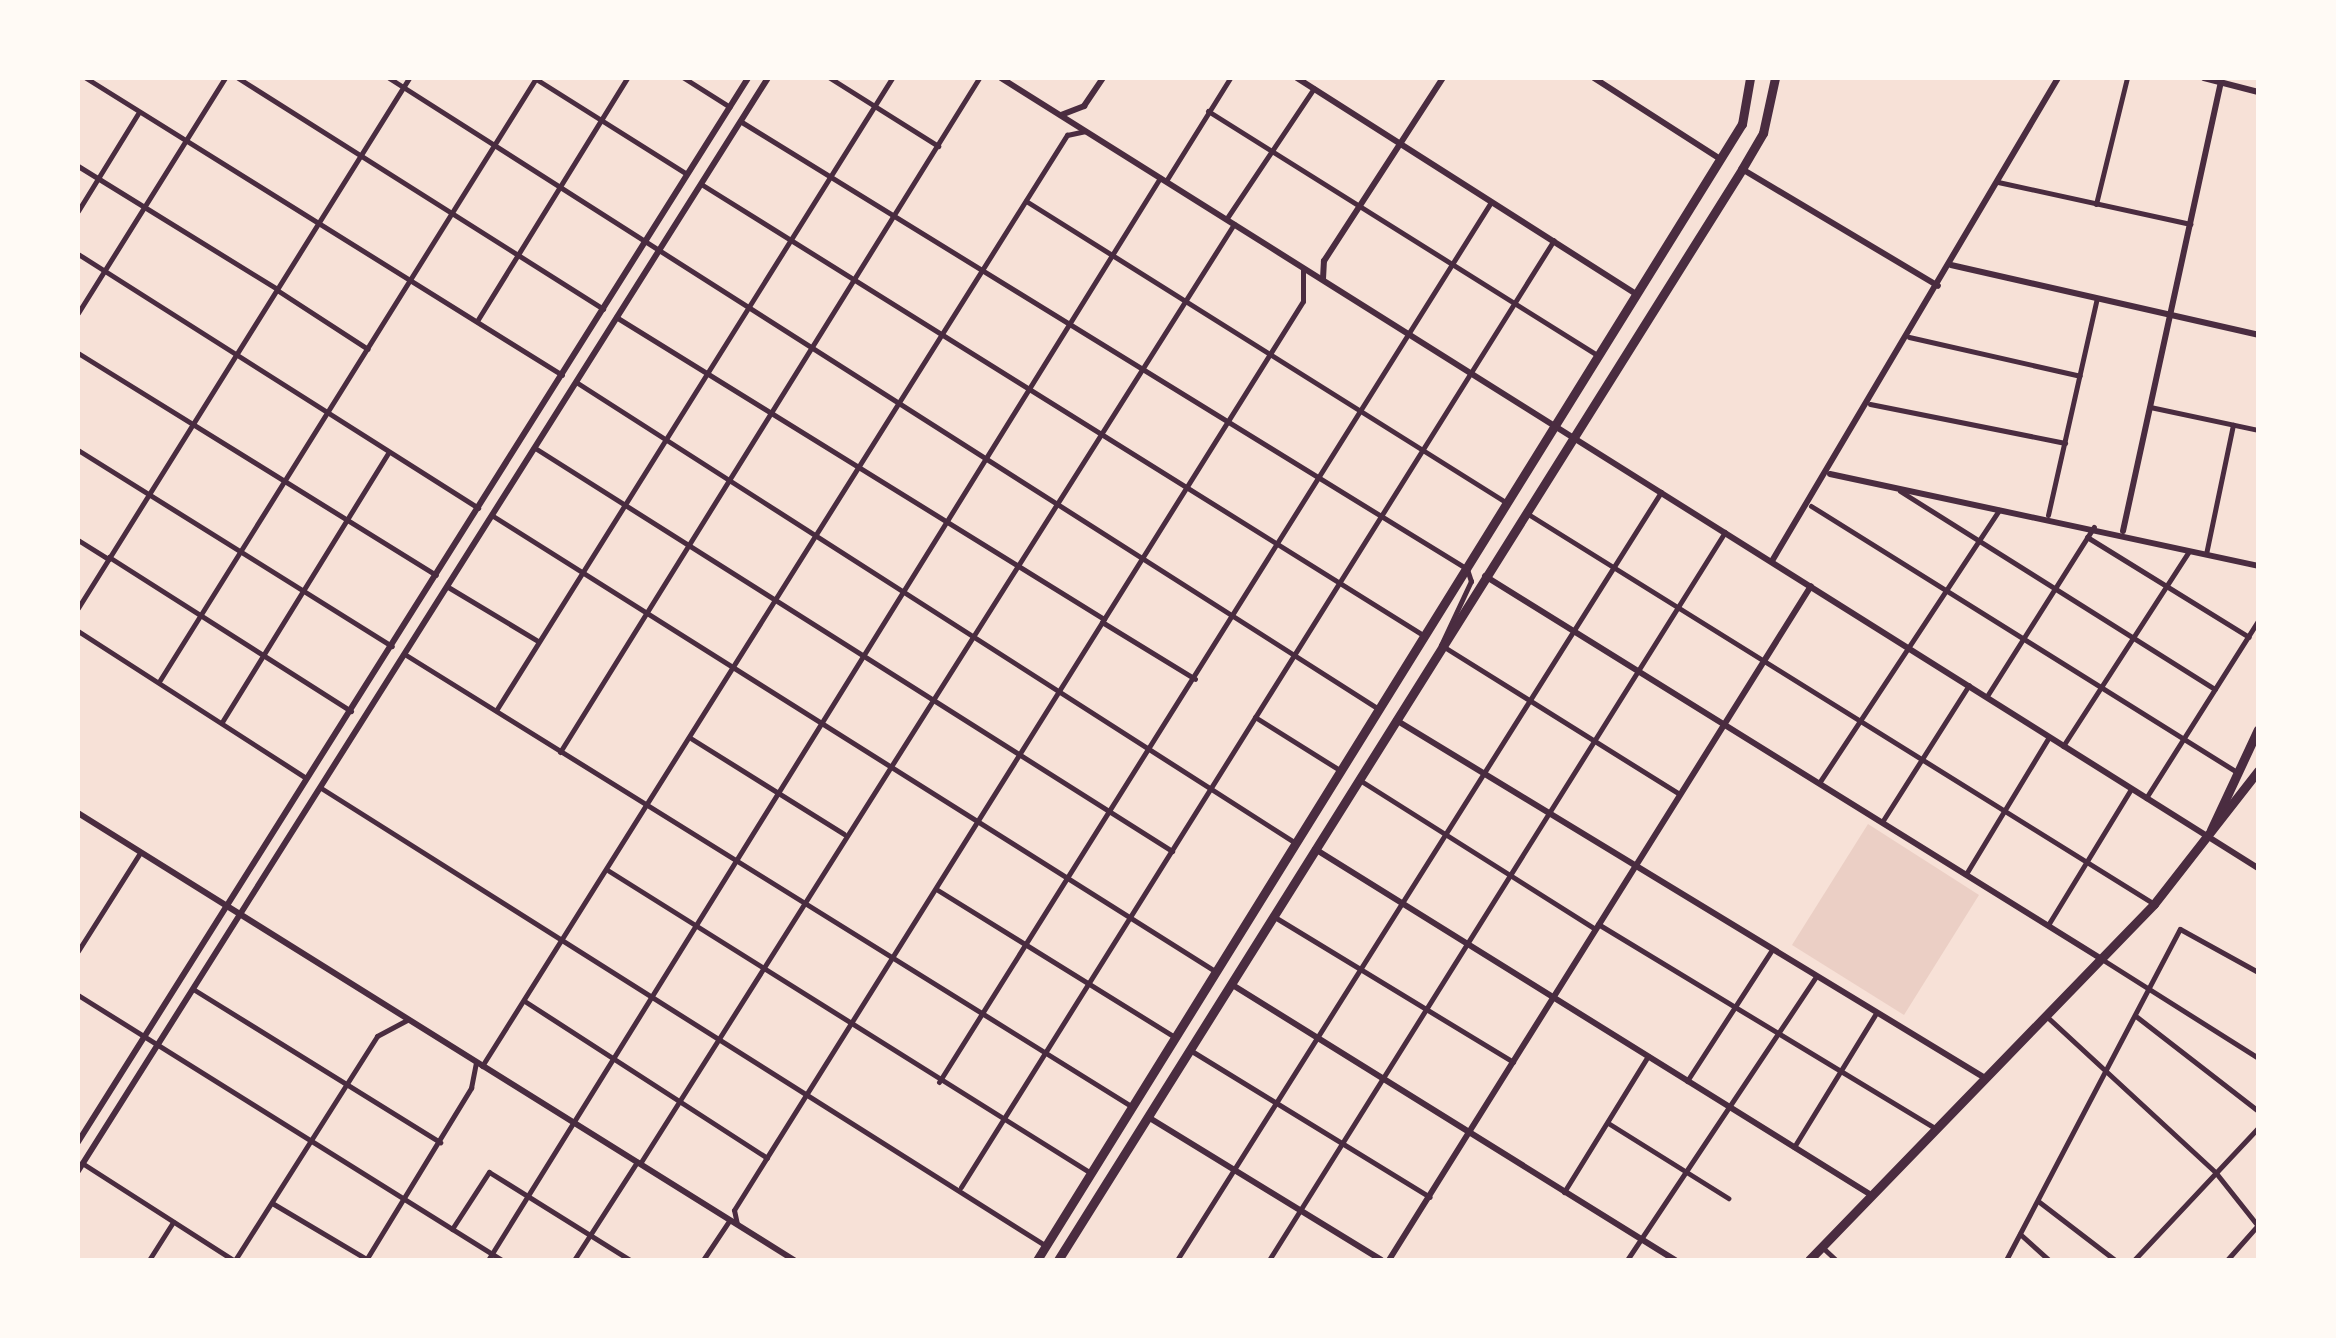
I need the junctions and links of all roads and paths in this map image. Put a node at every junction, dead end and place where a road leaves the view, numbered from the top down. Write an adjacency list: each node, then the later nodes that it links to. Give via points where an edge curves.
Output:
1 (86, 78): 31 (street)
2 (225, 78): 37 (street)
3 (238, 78): 42 (street)
4 (389, 78): 26 (street)
5 (409, 78): 26 (street)
6 (535, 78): 34 (street); 39 (street)
7 (626, 78): 34 (street)
8 (684, 78): 29 (street)
9 (748, 78): 29 (street)
10 (768, 78): 35 (street)
11 (830, 78): 30 (street)
12 (892, 78): 30 (street)
13 (980, 78): 40 (street)
14 (1001, 78): 33 (street)
15 (1102, 78): 33 (street, via 1084,106)
16 (1230, 78): 32 (street)
17 (1297, 78): 27 (street)
18 (1442, 78): 38 (street)
19 (1594, 78): 43 (street)
20 (1750, 78): 43 (main road, via 1742,124)
21 (1775, 78): 45 (main road, via 1763,134)
22 (2058, 78): 50 (street)
23 (2127, 78): 55 (street)
24 (2204, 78): 25 (street)
25 (2221, 82): 28 (street); 63 (street)
26 (404, 87): 39 (street); 42 (street)
27 (1314, 88): 38 (street); 41 (street)
28 (2258, 92)
29 (730, 106): 46 (street)
30 (874, 106): 40 (street); 47 (street)
31 (140, 110): 37 (street); 48 (street)
32 (1208, 110): 41 (street); 49 (street)
33 (1060, 115): 36 (street)
34 (599, 119): 46 (street); 52 (street)
35 (740, 121): 47 (street); 51 (street)
36 (1086, 131): 49 (street); 54 (street, via 1067,135)
37 (186, 140): 57 (street); 61 (street)
38 (1400, 140): 53 (street); 56 (street)
39 (496, 145): 52 (street); 59 (street)
40 (938, 146): 60 (street)
41 (1272, 152): 56 (street); 62 (street)
42 (361, 156): 59 (street); 61 (street)
43 (1720, 159): 81 (main road)
44 (78, 166): 48 (street)
45 (1742, 169): 79 (street); 122 (main road)
46 (688, 175): 66 (street)
47 (829, 176): 60 (street); 65 (street)
48 (98, 178): 57 (street); 58 (street)
49 (1163, 180): 62 (street); 70 (street)
50 (1998, 182): 55 (street); 72 (street)
51 (701, 184): 65 (street); 67 (street)
52 (559, 186): 66 (street); 69 (street)
53 (1492, 200): 64 (street); 71 (street)
54 (1026, 201): 70 (street); 75 (street)
55 (2096, 204): 63 (street)
56 (1359, 205): 71 (street); 78 (street, via 1324,261)
57 (144, 206): 74 (street); 80 (street)
58 (78, 211)
59 (452, 214): 69 (street); 76 (street)
60 (893, 214): 75 (street); 77 (street)
61 (320, 221): 76 (street); 80 (street)
62 (1230, 222): 73 (street); 82 (street)
63 (2190, 224): 88 (street)
64 (1554, 239): 81 (street); 84 (street)
65 (790, 240): 77 (street); 86 (street)
66 (646, 241): 67 (street); 85 (street)
67 (659, 250): 86 (street); 89 (street)
68 (78, 254): 74 (street)
69 (517, 255): 85 (street); 90 (street)
70 (1119, 257): 82 (street); 91 (street)
71 (1452, 264): 84 (street); 93 (street)
72 (1950, 265): 79 (street); 83 (street)
73 (1304, 268): 78 (street); 99 (street, via 1303,301)
74 (104, 271): 87 (street); 100 (street)
75 (984, 271): 91 (street); 92 (street)
76 (410, 279): 90 (street); 96 (street)
77 (853, 279): 92 (street); 97 (street)
78 (1323, 279): 93 (street)
79 (1938, 286): 95 (street)
80 (277, 289): 96 (street); 100 (street)
81 (1636, 294): 101 (main road)
82 (1181, 298): 99 (street); 102 (street)
83 (2098, 298): 88 (street); 106 (street)
84 (1513, 304): 101 (street); 105 (street)
85 (603, 309): 103 (street)
86 (745, 310): 97 (street); 104 (street)
87 (78, 313)
88 (2170, 315): 94 (street); 110 (street)
89 (616, 317): 104 (street); 107 (street)
90 (476, 320): 103 (street)
91 (1073, 328): 102 (street); 108 (street)
92 (946, 334): 108 (street); 111 (street)
93 (1409, 334): 105 (street); 112 (street)
94 (2258, 335)
95 (1909, 338): 106 (street); 109 (street)
96 (368, 348): 114 (street)
97 (808, 352): 111 (street); 113 (street)
98 (78, 353): 116 (street)
99 (1270, 353): 112 (street); 115 (street)
100 (235, 356): 114 (street); 116 (street)
101 (1598, 356): 118 (main road)
102 (1137, 368): 115 (street); 119 (street)
103 (562, 374): 142 (street)
104 (706, 374): 113 (street); 121 (street)
105 (1472, 374): 118 (street); 125 (street)
106 (2080, 376): 123 (street)
107 (576, 382): 121 (street); 124 (street)
108 (1034, 390): 119 (street); 128 (street)
109 (1870, 404): 123 (street); 130 (street)
110 (2150, 407): 117 (street); 151 (street)
111 (897, 410): 128 (street); 129 (street)
112 (1360, 410): 125 (street); 132 (street)
113 (769, 411): 129 (street); 131 (street)
114 (329, 414): 127 (street); 133 (street)
115 (1226, 424): 132 (street); 134 (street)
116 (193, 425): 133 (street); 137 (street)
117 (2233, 425): 120 (street); 161 (street)
118 (1555, 426): 122 (street); 139 (main road)
119 (1098, 430): 134 (street); 138 (street)
120 (2258, 430)
121 (665, 438): 131 (street); 140 (street)
122 (1574, 438): 136 (street); 144 (main road)
123 (2065, 443): 146 (street)
124 (535, 448): 140 (street); 147 (street)
125 (1424, 448): 139 (street); 145 (street)
126 (78, 450): 137 (street)
127 (389, 452): 142 (street); 148 (street)
128 (988, 464): 138 (street); 149 (street)
129 (861, 469): 149 (street); 154 (street)
130 (1830, 474): 135 (street); 141 (street)
131 (728, 480): 154 (street); 158 (street)
132 (1316, 480): 145 (street); 157 (street)
133 (286, 484): 148 (street); 160 (street)
134 (1187, 486): 157 (street); 163 (street)
135 (1894, 488): 143 (street); 156 (street)
136 (1661, 492): 152 (street); 167 (street)
137 (148, 495): 160 (street); 162 (street)
138 (1051, 502): 163 (street); 165 (street)
139 (1510, 504): 168 (main road)
140 (620, 506): 158 (street); 169 (street)
141 (1812, 506): 164 (street); 178 (street)
142 (478, 508): 170 (street)
143 (1999, 510): 146 (street); 156 (street)
144 (1525, 512): 167 (street); 171 (main road)
145 (1381, 514): 168 (street); 172 (street)
146 (2048, 515): 150 (street)
147 (493, 516): 169 (street); 175 (street)
148 (347, 521): 170 (street); 177 (street)
149 (950, 525): 165 (street); 179 (street)
150 (2094, 526): 151 (street); 153 (street)
151 (2123, 531): 159 (street)
152 (1726, 532): 164 (street); 182 (street)
153 (2088, 536): 173 (street); 176 (street)
154 (817, 538): 179 (street); 180 (street)
155 (78, 540): 162 (street)
156 (1979, 542): 176 (street); 178 (street)
157 (1280, 544): 172 (street); 185 (street)
158 (685, 548): 180 (street); 183 (street)
159 (2189, 550): 161 (street); 173 (street)
160 (240, 552): 177 (street); 184 (street)
161 (2206, 554): 166 (street)
162 (109, 558): 181 (street); 184 (street)
163 (1141, 560): 185 (street); 186 (street)
164 (1772, 561): 174 (street)
165 (1012, 565): 186 (street); 190 (street)
166 (2258, 566)
167 (1613, 569): 182 (street); 189 (street)
168 (1467, 570): 191 (main road); 197 (street, via 1472,581)
169 (582, 572): 183 (street); 195 (street)
170 (436, 576): 196 (street)
171 (1484, 576): 189 (street); 197 (main road)
172 (1339, 583): 191 (street); 200 (street)
173 (2170, 584): 192 (street); 194 (street)
174 (1811, 586): 198 (street); 203 (street)
175 (448, 587): 195 (street); 199 (street)
176 (2052, 587): 193 (street); 194 (street)
177 (304, 592): 196 (street); 201 (street)
178 (1946, 592): 193 (street); 198 (street)
179 (906, 595): 190 (street); 202 (street)
180 (777, 602): 202 (street); 205 (street)
181 (78, 608)
182 (1677, 608): 203 (street); 204 (street)
183 (646, 614): 205 (street); 231 (street)
184 (201, 616): 201 (street); 207 (street)
185 (1234, 618): 200 (street); 206 (street)
186 (1103, 620): 206 (street); 211 (street)
187 (2258, 622): 192 (street)
188 (78, 631): 207 (street)
189 (1574, 632): 204 (street); 214 (street)
190 (968, 636): 211 (street); 213 (street)
191 (1425, 637): 216 (main road)
192 (2249, 637): 210 (street)
193 (2020, 638): 209 (street); 212 (street)
194 (2135, 639): 209 (street); 210 (street)
195 (538, 642): 215 (street)
196 (392, 646): 217 (street)
197 (1440, 646): 214 (street); 219 (main road)
198 (1908, 646): 208 (street); 220 (street)
199 (406, 655): 215 (street); 242 (street)
200 (1294, 655): 216 (street); 218 (street)
201 (264, 656): 217 (street); 221 (street)
202 (866, 660): 213 (street); 223 (street)
203 (1764, 662): 220 (street); 222 (street)
204 (1637, 670): 222 (street); 228 (street)
205 (736, 672): 223 (street); 226 (street)
206 (1195, 679): 230 (street)
207 (160, 680): 221 (street)
208 (1969, 685): 212 (street); 233 (street)
209 (2101, 689): 227 (street); 229 (street)
210 (2215, 689): 227 (street)
211 (1057, 693): 230 (street); 232 (street)
212 (1987, 696): 225 (street)
213 (928, 698): 232 (street); 234 (street)
214 (1531, 700): 228 (street); 238 (street)
215 (497, 710): 231 (street)
216 (1380, 710): 237 (main road)
217 (351, 711): 240 (street)
218 (1255, 717): 237 (street); 243 (street)
219 (1395, 719): 238 (street); 239 (main road)
220 (1858, 720): 233 (street); 241 (street)
221 (222, 722): 240 (street)
222 (1723, 724): 241 (street); 245 (street)
223 (826, 727): 234 (street); 246 (street)
224 (2258, 729): 235 (main road)
225 (2050, 738): 229 (street); 249 (street)
226 (692, 739): 246 (street); 248 (street)
227 (2184, 739): 235 (street); 247 (street)
228 (1592, 740): 245 (street); 252 (street)
229 (2063, 746): 244 (street)
230 (1148, 750): 243 (street); 250 (street)
231 (560, 752): 248 (street)
232 (1018, 755): 250 (street); 253 (street)
233 (1921, 760): 249 (street); 254 (street)
234 (886, 765): 253 (street); 255 (street)
235 (2234, 770): 257 (main road)
236 (2258, 771): 257 (main road)
237 (1342, 772): 258 (main road)
238 (1484, 774): 252 (street); 256 (street)
239 (1358, 779): 256 (street); 259 (main road)
240 (308, 780): 273 (street)
241 (1819, 784): 254 (street)
242 (321, 788): 275 (street); 281 (street)
243 (1210, 789): 258 (street); 260 (street)
244 (2131, 789): 247 (street); 262 (street)
245 (1679, 794): 264 (street)
246 (783, 796): 255 (street); 263 (street)
247 (2146, 798): 257 (street)
248 (648, 810): 263 (street); 266 (street)
249 (2003, 810): 262 (street); 267 (street)
250 (1109, 811): 260 (street); 269 (street)
251 (78, 813): 261 (street)
252 (1547, 813): 264 (street); 268 (street)
253 (978, 822): 269 (street); 270 (street)
254 (1882, 822): 267 (street)
255 (844, 834): 271 (street)
256 (1448, 835): 268 (street); 274 (street)
257 (2210, 837): 265 (street); 272 (main road)
258 (1297, 844): 290 (main road)
259 (1314, 849): 274 (street); 276 (main road)
260 (1172, 850): 277 (street)
261 (140, 853): 273 (street); 284 (street)
262 (2087, 861): 272 (street); 278 (street)
263 (740, 862): 271 (street); 280 (street)
264 (1634, 866): 279 (street); 285 (street)
265 (2258, 868)
266 (609, 871): 280 (street); 281 (street)
267 (1966, 874): 278 (street)
268 (1508, 875): 279 (street); 282 (street)
269 (1066, 878): 277 (street); 283 (street)
270 (936, 888): 283 (street); 287 (street)
271 (801, 902): 287 (street); 288 (street)
272 (2154, 904): 286 (main road)
273 (222, 905): 275 (street); 311 (street)
274 (1405, 905): 282 (street); 289 (street)
275 (236, 914): 295 (street); 307 (street)
276 (1273, 916): 289 (street); 294 (main road)
277 (1130, 919): 290 (street); 293 (street)
278 (2048, 925): 286 (street)
279 (1597, 927): 299 (street); 301 (street)
280 (698, 929): 288 (street); 298 (street)
281 (568, 937): 298 (street); 300 (street)
282 (1466, 943): 299 (street); 302 (street)
283 (1024, 946): 293 (street); 303 (street)
284 (78, 951)
285 (1771, 951): 292 (street); 301 (street)
286 (2100, 958): 296 (street); 305 (main road)
287 (892, 959): 303 (street); 308 (street)
288 (761, 967): 308 (street); 310 (street)
289 (1362, 971): 302 (street); 313 (street)
290 (1218, 972): 312 (main road)
291 (2258, 972): 296 (street, via 2180,929)
292 (1815, 978): 304 (street); 309 (street)
293 (1087, 983): 312 (street); 316 (street)
294 (1231, 984): 313 (street); 315 (main road)
295 (191, 988): 314 (street); 328 (street)
296 (2152, 989): 306 (street); 318 (street)
297 (78, 995): 311 (street)
298 (655, 997): 310 (street); 319 (street)
299 (1554, 998): 317 (street); 320 (street)
300 (526, 1002): 319 (street); 321 (street)
301 (1734, 1008): 309 (street); 326 (street)
302 (1425, 1010): 320 (street); 325 (street)
303 (984, 1012): 316 (street); 327 (street)
304 (1875, 1015): 323 (street); 324 (street)
305 (2045, 1015): 322 (street); 324 (main road)
306 (2137, 1017): 322 (street); 334 (street)
307 (407, 1020): 321 (street); 328 (street, via 382,1030)
308 (850, 1023): 327 (street); 329 (street)
309 (1778, 1036): 323 (street); 332 (street)
310 (718, 1037): 329 (street); 330 (street)
311 (144, 1038): 314 (street); 343 (street)
312 (1178, 1038): 333 (main road)
313 (1319, 1039): 325 (street); 331 (street)
314 (156, 1040): 342 (street); 349 (street)
315 (1189, 1050): 331 (street); 335 (main road)
316 (1046, 1053): 333 (street); 336 (street)
317 (1648, 1056): 326 (street); 338 (street)
318 (2258, 1058)
319 (616, 1060): 330 (street); 337 (street)
320 (1512, 1062): 341 (street)
321 (479, 1064): 337 (street); 344 (street)
322 (2108, 1069): 352 (street); 361 (street)
323 (1840, 1073): 340 (street); 346 (street)
324 (1985, 1078): 340 (main road)
325 (1383, 1079): 341 (street); 345 (street)
326 (1687, 1081): 332 (street)
327 (940, 1082): 336 (street)
328 (347, 1084): 342 (street); 344 (street)
329 (807, 1092): 347 (street); 354 (street)
330 (679, 1102): 347 (street); 348 (street)
331 (1278, 1105): 345 (street); 350 (street)
332 (1730, 1107): 346 (street); 351 (street)
333 (1134, 1108): 353 (main road)
334 (2258, 1111)
335 (1148, 1117): 350 (street); 375 (main road)
336 (1005, 1118): 353 (street); 354 (street)
337 (576, 1122): 348 (street); 358 (street)
338 (1607, 1122): 351 (street); 355 (street)
339 (2258, 1128): 352 (street)
340 (1936, 1129): 356 (main road)
341 (1469, 1133): 355 (street); 359 (street)
342 (313, 1140): 357 (street); 362 (street)
343 (78, 1142)
344 (440, 1142): 357 (street)
345 (1342, 1145): 359 (street); 363 (street)
346 (1794, 1147): 356 (street)
347 (767, 1158): 367 (street, via 734,1210)
348 (639, 1161): 364 (street); 370 (street)
349 (80, 1167): 365 (street)
350 (1235, 1170): 363 (street); 387 (street)
351 (1685, 1171): 360 (street); 371 (street)
352 (2216, 1173): 366 (street); 376 (street)
353 (1092, 1174): 372 (main road)
354 (962, 1187): 372 (street)
355 (1564, 1192): 371 (street)
356 (1871, 1195): 373 (main road)
357 (405, 1198): 368 (street); 379 (street)
358 (528, 1198): 368 (street, via 488,1172); 370 (street); 374 (street)
359 (1430, 1198): 390 (street)
360 (1728, 1198)
361 (2038, 1201): 369 (street); 397 (street)
362 (272, 1203): 378 (street); 379 (street)
363 (1301, 1210): 388 (street); 389 (street)
364 (729, 1221): 367 (street); 383 (street)
365 (173, 1222): 377 (street); 378 (street)
366 (2258, 1225): 398 (street)
367 (739, 1227): 384 (street)
368 (452, 1229): 374 (street)
369 (2020, 1234): 395 (street); 396 (street)
370 (590, 1235): 381 (street); 382 (street)
371 (1640, 1240): 391 (street); 392 (street)
372 (1046, 1246): 385 (main road)
373 (1822, 1247): 393 (main road); 394 (street)
374 (490, 1257): 380 (street)
375 (1060, 1257): 386 (street)
376 (2139, 1259)
377 (149, 1260)
378 (234, 1260)
379 (367, 1260)
380 (502, 1260)
381 (574, 1260)
382 (630, 1260)
383 (703, 1260)
384 (794, 1260)
385 (1036, 1260)
386 (1074, 1260)
387 (1178, 1260)
388 (1269, 1260)
389 (1381, 1260)
390 (1389, 1260)
391 (1627, 1260)
392 (1675, 1260)
393 (1809, 1260)
394 (1836, 1260)
395 (2006, 1260)
396 (2049, 1260)
397 (2114, 1260)
398 (2227, 1260)

